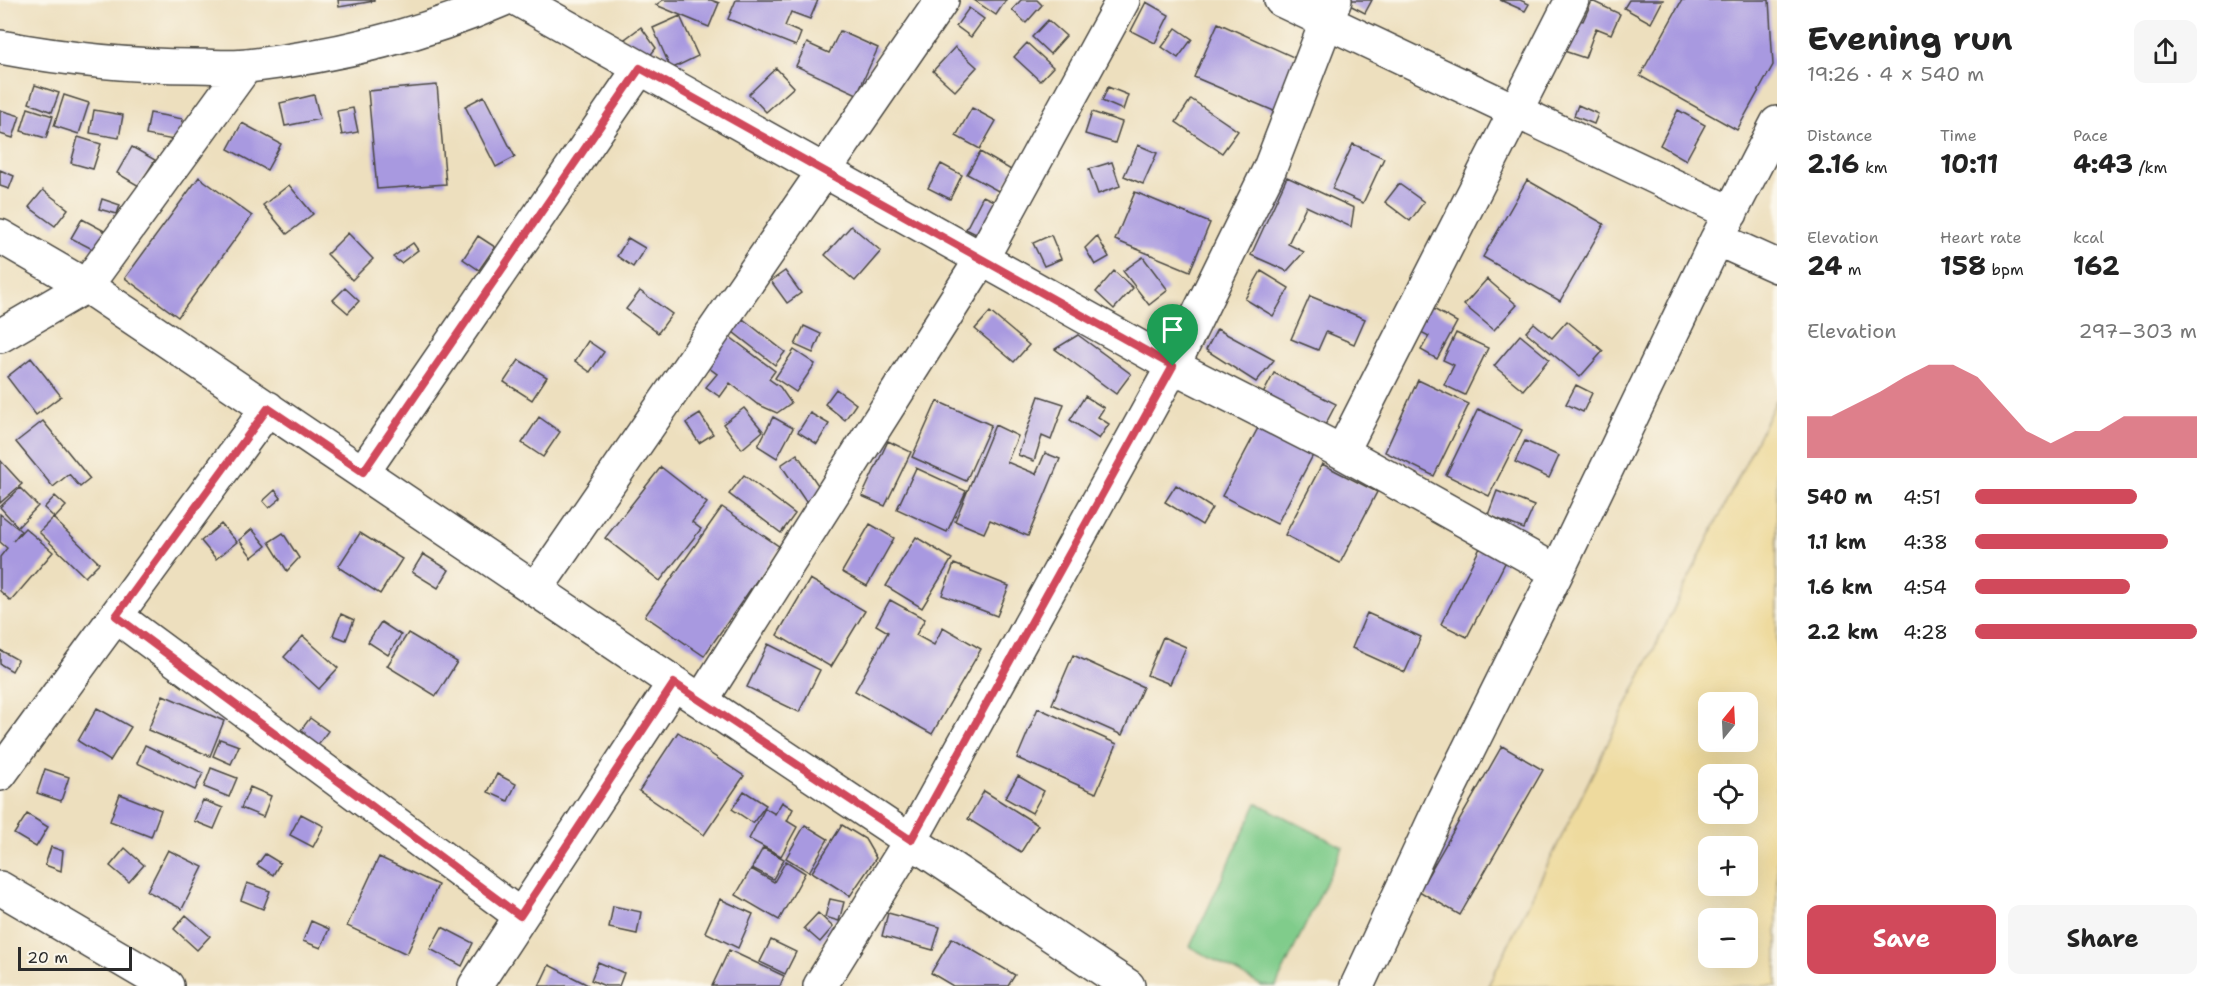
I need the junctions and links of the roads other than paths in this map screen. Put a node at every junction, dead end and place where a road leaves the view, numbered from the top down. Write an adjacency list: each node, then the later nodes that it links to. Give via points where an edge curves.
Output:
1 (502, 0): 9 (street, via 408,35 323,55)
2 (519, 0): 10 (street)
3 (942, 0): 13 (street)
4 (1123, 0): 16 (street)
5 (1281, 0): 7 (street)
6 (1572, 0): 11 (street)
7 (1332, 11): 11 (street); 20 (street, via 1270,168)
8 (0, 47): 9 (street, via 138,66)
9 (246, 66): 18 (street)
10 (640, 68): 13 (street); 23 (street)
11 (1517, 111): 14 (street); 22 (street)
12 (1777, 123): 14 (street)
13 (825, 172): 16 (street); 25 (street)
14 (1724, 226): 17 (street); 24 (street)
15 (0, 236): 18 (street)
16 (981, 260): 20 (street); 28 (street)
17 (1777, 266)
18 (86, 286): 19 (street); 21 (street)
19 (0, 336)
20 (1173, 366): 22 (street); 30 (street)
21 (268, 408): 23 (street); 26 (street)
22 (1342, 452): 24 (street)
23 (363, 472): 25 (street)
24 (1557, 572): 37 (street, via 1444,799)
25 (536, 589): 27 (street)
26 (116, 616): 29 (street); 32 (street)
27 (674, 683): 28 (street); 32 (street)
28 (701, 701): 30 (street)
29 (0, 774)
30 (911, 840): 35 (street); 36 (street)
31 (0, 888): 33 (street)
32 (520, 916): 34 (street)
33 (167, 986)
34 (475, 986)
35 (820, 986)
36 (1128, 986)
37 (1357, 986)

